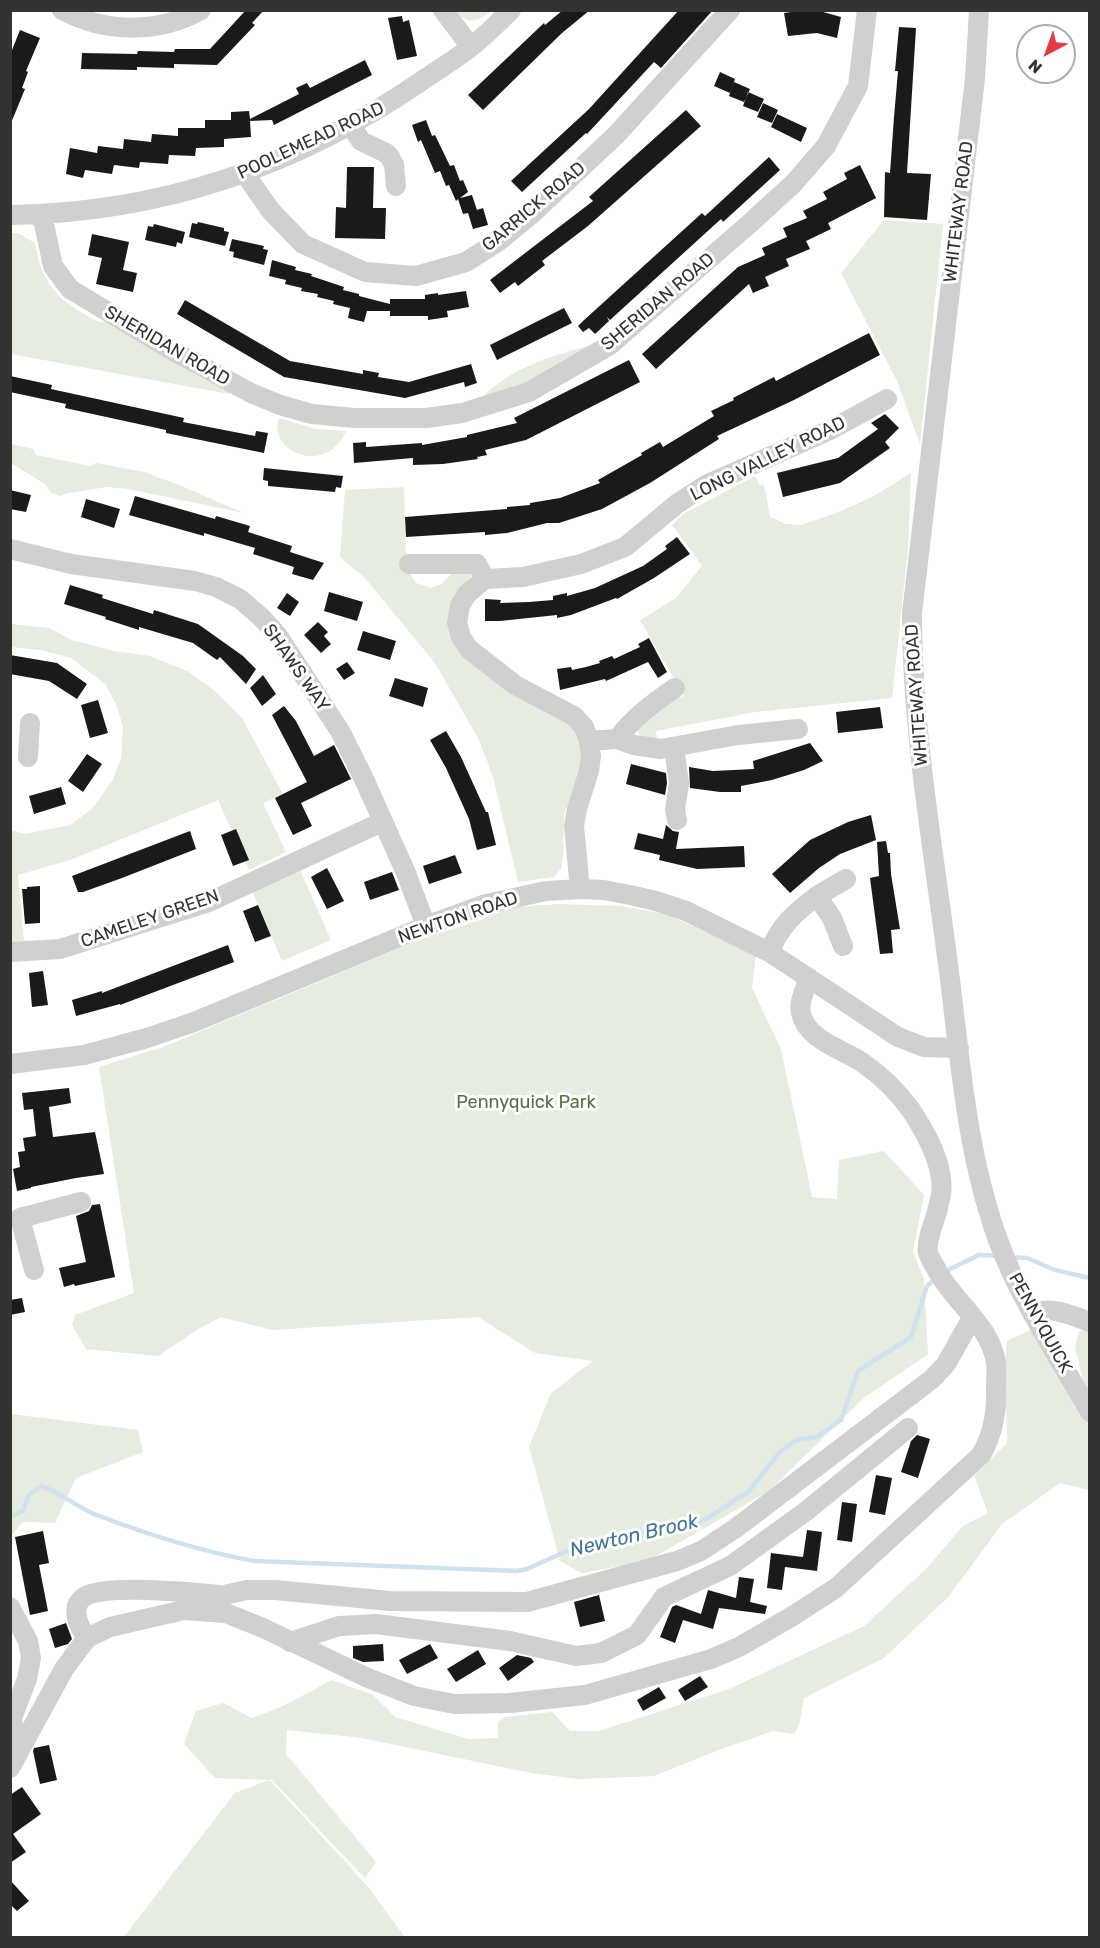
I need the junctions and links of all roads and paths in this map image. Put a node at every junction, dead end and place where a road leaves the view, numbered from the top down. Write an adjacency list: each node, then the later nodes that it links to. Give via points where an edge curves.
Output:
1 (62, 10): 2 (street, via 87,22 150,28)
2 (201, 10)
3 (443, 10): 8 (street)
4 (511, 10): 8 (street, POOLEMEAD ROAD)
5 (730, 10): 10 (street, GARRICK ROAD, via 616,135 533,213 466,262 416,276 365,272 303,244)
6 (867, 10): 13 (street, SHERIDAN ROAD, via 858,86 826,146 793,184 610,345 529,392 462,413 426,418 354,418 312,414 251,393 70,289 53,266)
7 (979, 10): 33 (street, WHITEWAY ROAD, via 975,79 912,613 918,735)
8 (471, 47): 9 (street, POOLEMEAD ROAD, via 383,108)
9 (350, 124): 10 (street, POOLEMEAD ROAD); 11 (street, via 361,141 390,157)
10 (245, 174): 13 (street, POOLEMEAD ROAD, via 184,193 116,207)
11 (396, 186)
12 (10, 215): 13 (street, POOLEMEAD ROAD)
13 (42, 215)
14 (887, 399): 17 (street, LONG VALLEY ROAD, via 835,436 706,485 625,547 581,564 523,577)
15 (10, 549): 24 (street, SHAWS WAY, via 71,564 195,580 240,599 278,636 339,731)
16 (409, 564): 17 (street, via 477,564)
17 (485, 579): 21 (street, via 467,594 460,606 457,623 461,637 469,649 515,685 574,716)
18 (675, 688): 20 (street, via 646,707)
19 (798, 729): 22 (street)
20 (617, 739): 21 (street); 22 (street, via 661,749)
21 (589, 741): 26 (street, via 589,771 574,826)
22 (674, 747): 23 (street, via 679,783)
23 (677, 820)
24 (382, 822): 28 (street, SHAWS WAY); 30 (street, CAMELEY GREEN, via 209,902 60,949)
25 (846, 879): 27 (street)
26 (580, 890): 28 (street, NEWTON ROAD, via 514,897); 31 (street, NEWTON ROAD, via 604,890 657,901 686,911)
27 (818, 896): 29 (street); 31 (street, via 793,913)
28 (426, 926): 34 (street, NEWTON ROAD, via 184,1025 84,1055)
29 (843, 946)
30 (10, 952)
31 (768, 952): 32 (street, NEWTON ROAD)
32 (809, 978): 33 (street, NEWTON ROAD, via 898,1036 924,1047); 40 (street, via 801,1002 804,1022 830,1045 861,1061 891,1085 925,1135 941,1179 928,1252 946,1288)
33 (959, 1048): 37 (street, WHITEWAY ROAD, via 971,1136 998,1241)
34 (10, 1064)
35 (81, 1202): 36 (street)
36 (15, 1218): 38 (street)
37 (1009, 1266): 39 (street, PENNYQUICK)
38 (34, 1270)
39 (1033, 1313): 41 (street, via 1054,1310); 42 (street, PENNYQUICK)
40 (972, 1318): 44 (street, via 946,1364 932,1378 736,1528 677,1561 526,1602 390,1601 275,1590); 48 (street, via 992,1347 996,1363 993,1428 981,1455 836,1588 739,1647 711,1659 585,1695 454,1704 414,1696)
41 (1089, 1322)
42 (1089, 1412)
43 (908, 1428): 48 (street, via 805,1512 730,1566 664,1597 637,1635 601,1653 576,1656 510,1641 376,1624 339,1626)
44 (224, 1595): 46 (street); 47 (street, via 168,1590 94,1592 82,1598 76,1609)
45 (10, 1606): 49 (street, via 28,1641 31,1658 12,1718)
46 (184, 1610): 47 (street, via 110,1627); 48 (street, via 226,1613)
47 (87, 1638): 49 (street, via 64,1669)
48 (290, 1642)
49 (14, 1763)

